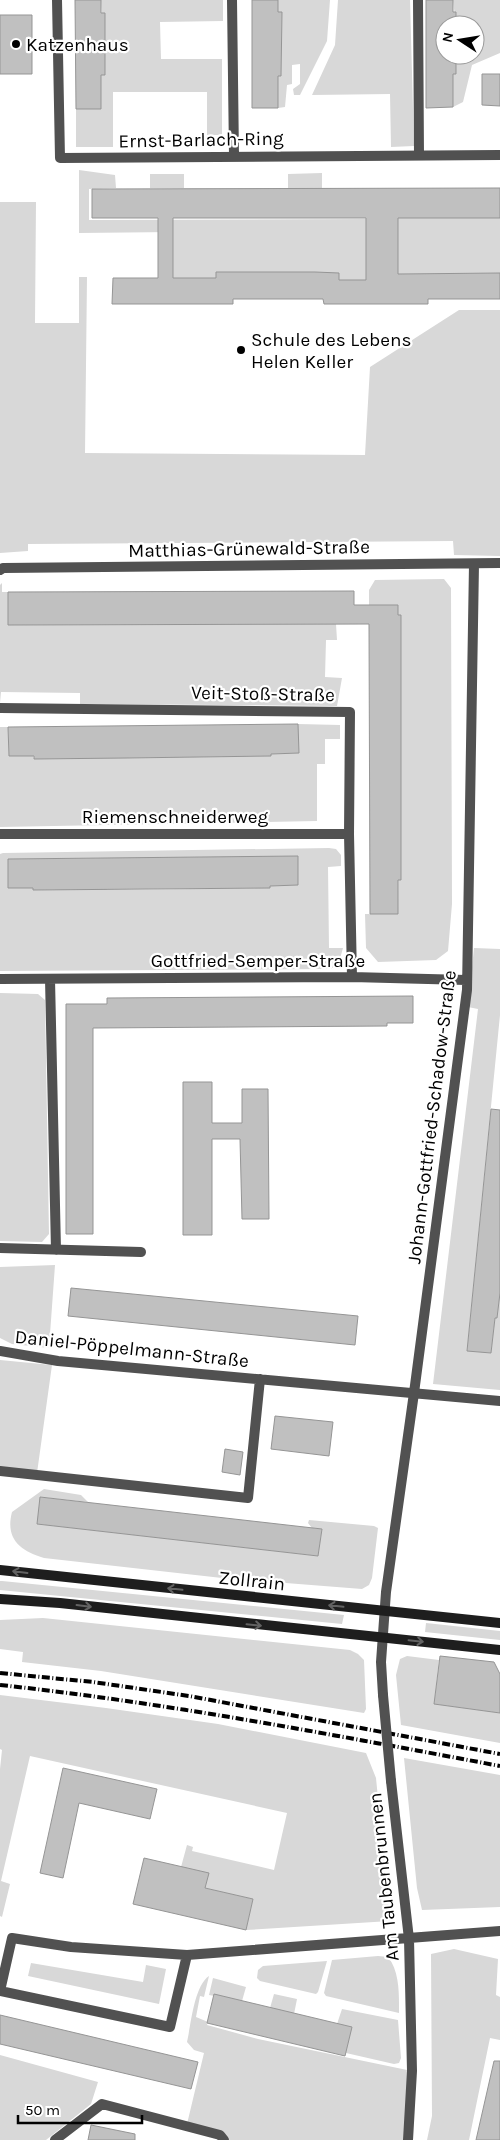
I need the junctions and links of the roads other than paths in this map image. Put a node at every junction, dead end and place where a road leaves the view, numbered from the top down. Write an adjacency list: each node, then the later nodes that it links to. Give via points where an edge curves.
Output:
1 (57, 0): 6 (street, Ernst-Barlach-Ring, via 60,158)
2 (232, 0): 6 (street)
3 (418, 0): 5 (street)
4 (500, 154): 5 (street, Ernst-Barlach-Ring)
5 (419, 155): 6 (street, Ernst-Barlach-Ring)
6 (234, 156)
7 (500, 563): 8 (street, Matthias-Grünewald-Straße)
8 (474, 564): 9 (street, Matthias-Grünewald-Straße); 16 (street, Johann-Gottfried-Schadow-Straße)
9 (0, 570)
10 (0, 708): 12 (street, Veit-Stoß-Straße, via 350,712)
11 (0, 834): 12 (street, Riemenschneiderweg)
12 (349, 834): 13 (street, Veit-Stoß-Straße)
13 (352, 977): 15 (street, Gottfried-Semper-Straße); 16 (street, Gottfried-Semper-Straße)
14 (0, 979): 15 (street, Gottfried-Semper-Straße)
15 (50, 979): 18 (street)
16 (466, 980): 22 (street, Johann-Gottfried-Schadow-Straße)
17 (0, 1248): 18 (street)
18 (56, 1250): 19 (street)
19 (141, 1252)
20 (0, 1351): 21 (street, Daniel-Pöppelmann-Straße, via 58,1361)
21 (260, 1379): 22 (street, Daniel-Pöppelmann-Straße); 24 (street, Daniel-Pöppelmann-Straße, via 248,1498)
22 (414, 1393): 23 (street, Daniel-Pöppelmann-Straße); 27 (street, Johann-Gottfried-Schadow-Straße)
23 (500, 1401)
24 (0, 1472)
25 (0, 1570): 27 (main road, Zollrain, one-way to 25)
26 (0, 1599): 29 (main road, one-way to 29)
27 (385, 1611): 28 (main road, Zollrain); 29 (street, Am Taubenbrunnen)
28 (500, 1623)
29 (383, 1638): 30 (main road, one-way to 30); 32 (street, Am Taubenbrunnen, bridge, via 383,1695)
30 (500, 1650)
31 (500, 1931): 32 (street)
32 (408, 1939): 33 (street); 37 (street, Am Taubenbrunnen, via 412,2071)
33 (187, 1955): 34 (street, via 71,1947 12,1938); 34 (street, via 170,2027)
34 (0, 1991)
35 (55, 2140): 36 (street, via 102,2104 176,2122 220,2135)
36 (224, 2140)
37 (408, 2140)

